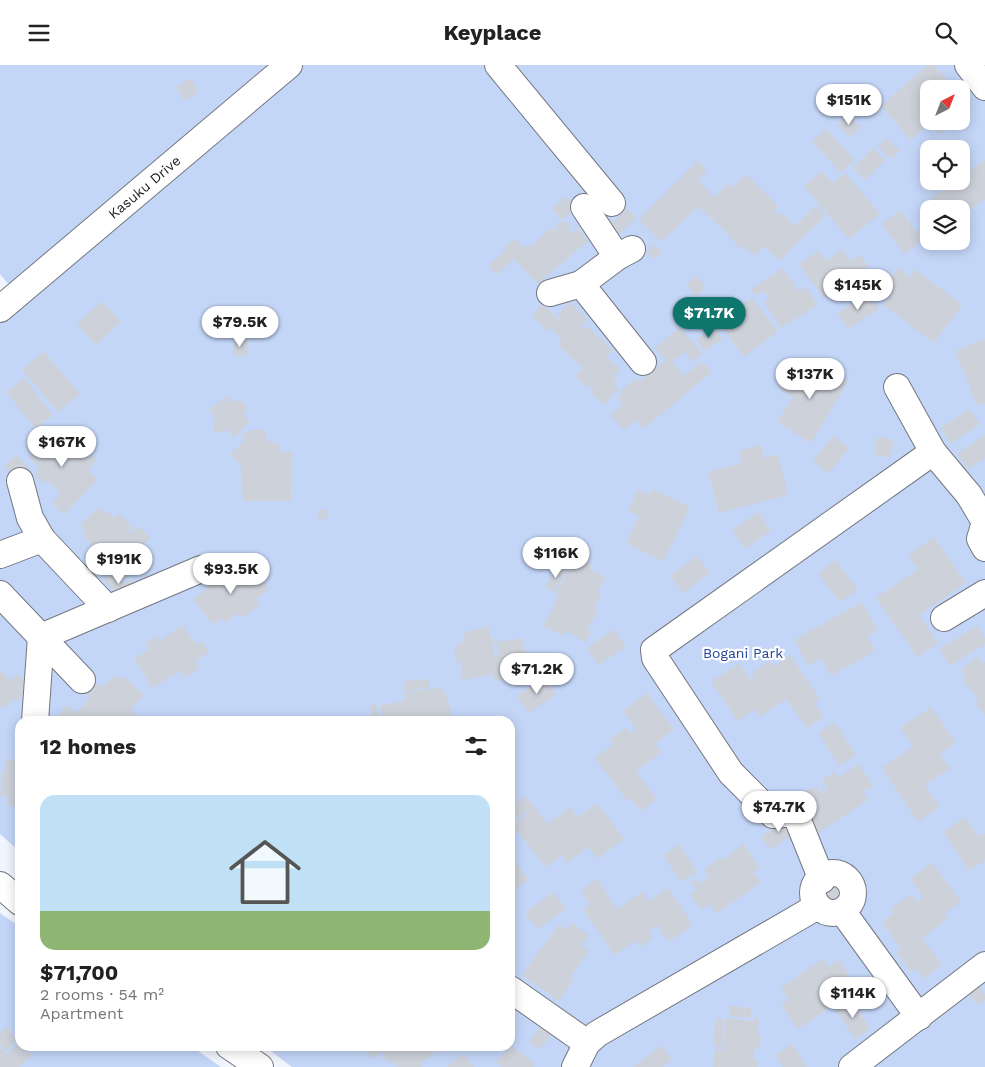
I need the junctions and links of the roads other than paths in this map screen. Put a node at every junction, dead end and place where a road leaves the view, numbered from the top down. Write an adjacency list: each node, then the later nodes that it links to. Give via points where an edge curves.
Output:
1 (498, 65): 5 (street)
2 (968, 65): 4 (street)
3 (280, 68): 9 (street, Kasuku Drive)
4 (985, 87)
5 (612, 203)
6 (584, 207): 7 (street, via 624,253)
7 (581, 284): 8 (street); 10 (street)
8 (550, 293)
9 (0, 309)
10 (643, 362)
11 (897, 387): 12 (street)
12 (933, 452): 14 (street, via 969,495); 26 (street, via 654,650 655,658 731,773 773,815 795,813)
13 (20, 481): 15 (street, via 30,518)
14 (985, 522): 16 (street, via 980,539)
15 (42, 539): 17 (street); 21 (street)
16 (985, 548)
17 (0, 555)
18 (201, 569): 21 (street)
19 (985, 593): 22 (street)
20 (0, 595): 23 (street)
21 (108, 609): 23 (street)
22 (944, 618)
23 (41, 637): 24 (street); 25 (street)
24 (82, 680)
25 (35, 716)
26 (822, 880): 29 (street, via 813,893); 30 (street, via 830,873 844,876 849,881 852,901)
27 (0, 885): 28 (street)
28 (15, 898)
29 (818, 905): 30 (street, via 829,913); 34 (street, via 597,1034)
30 (843, 912): 33 (street)
31 (985, 965): 33 (street)
32 (515, 993): 34 (street)
33 (919, 1017): 38 (street)
34 (587, 1043): 37 (street)
35 (237, 1051): 36 (street)
36 (260, 1067)
37 (575, 1067)
38 (852, 1067)

